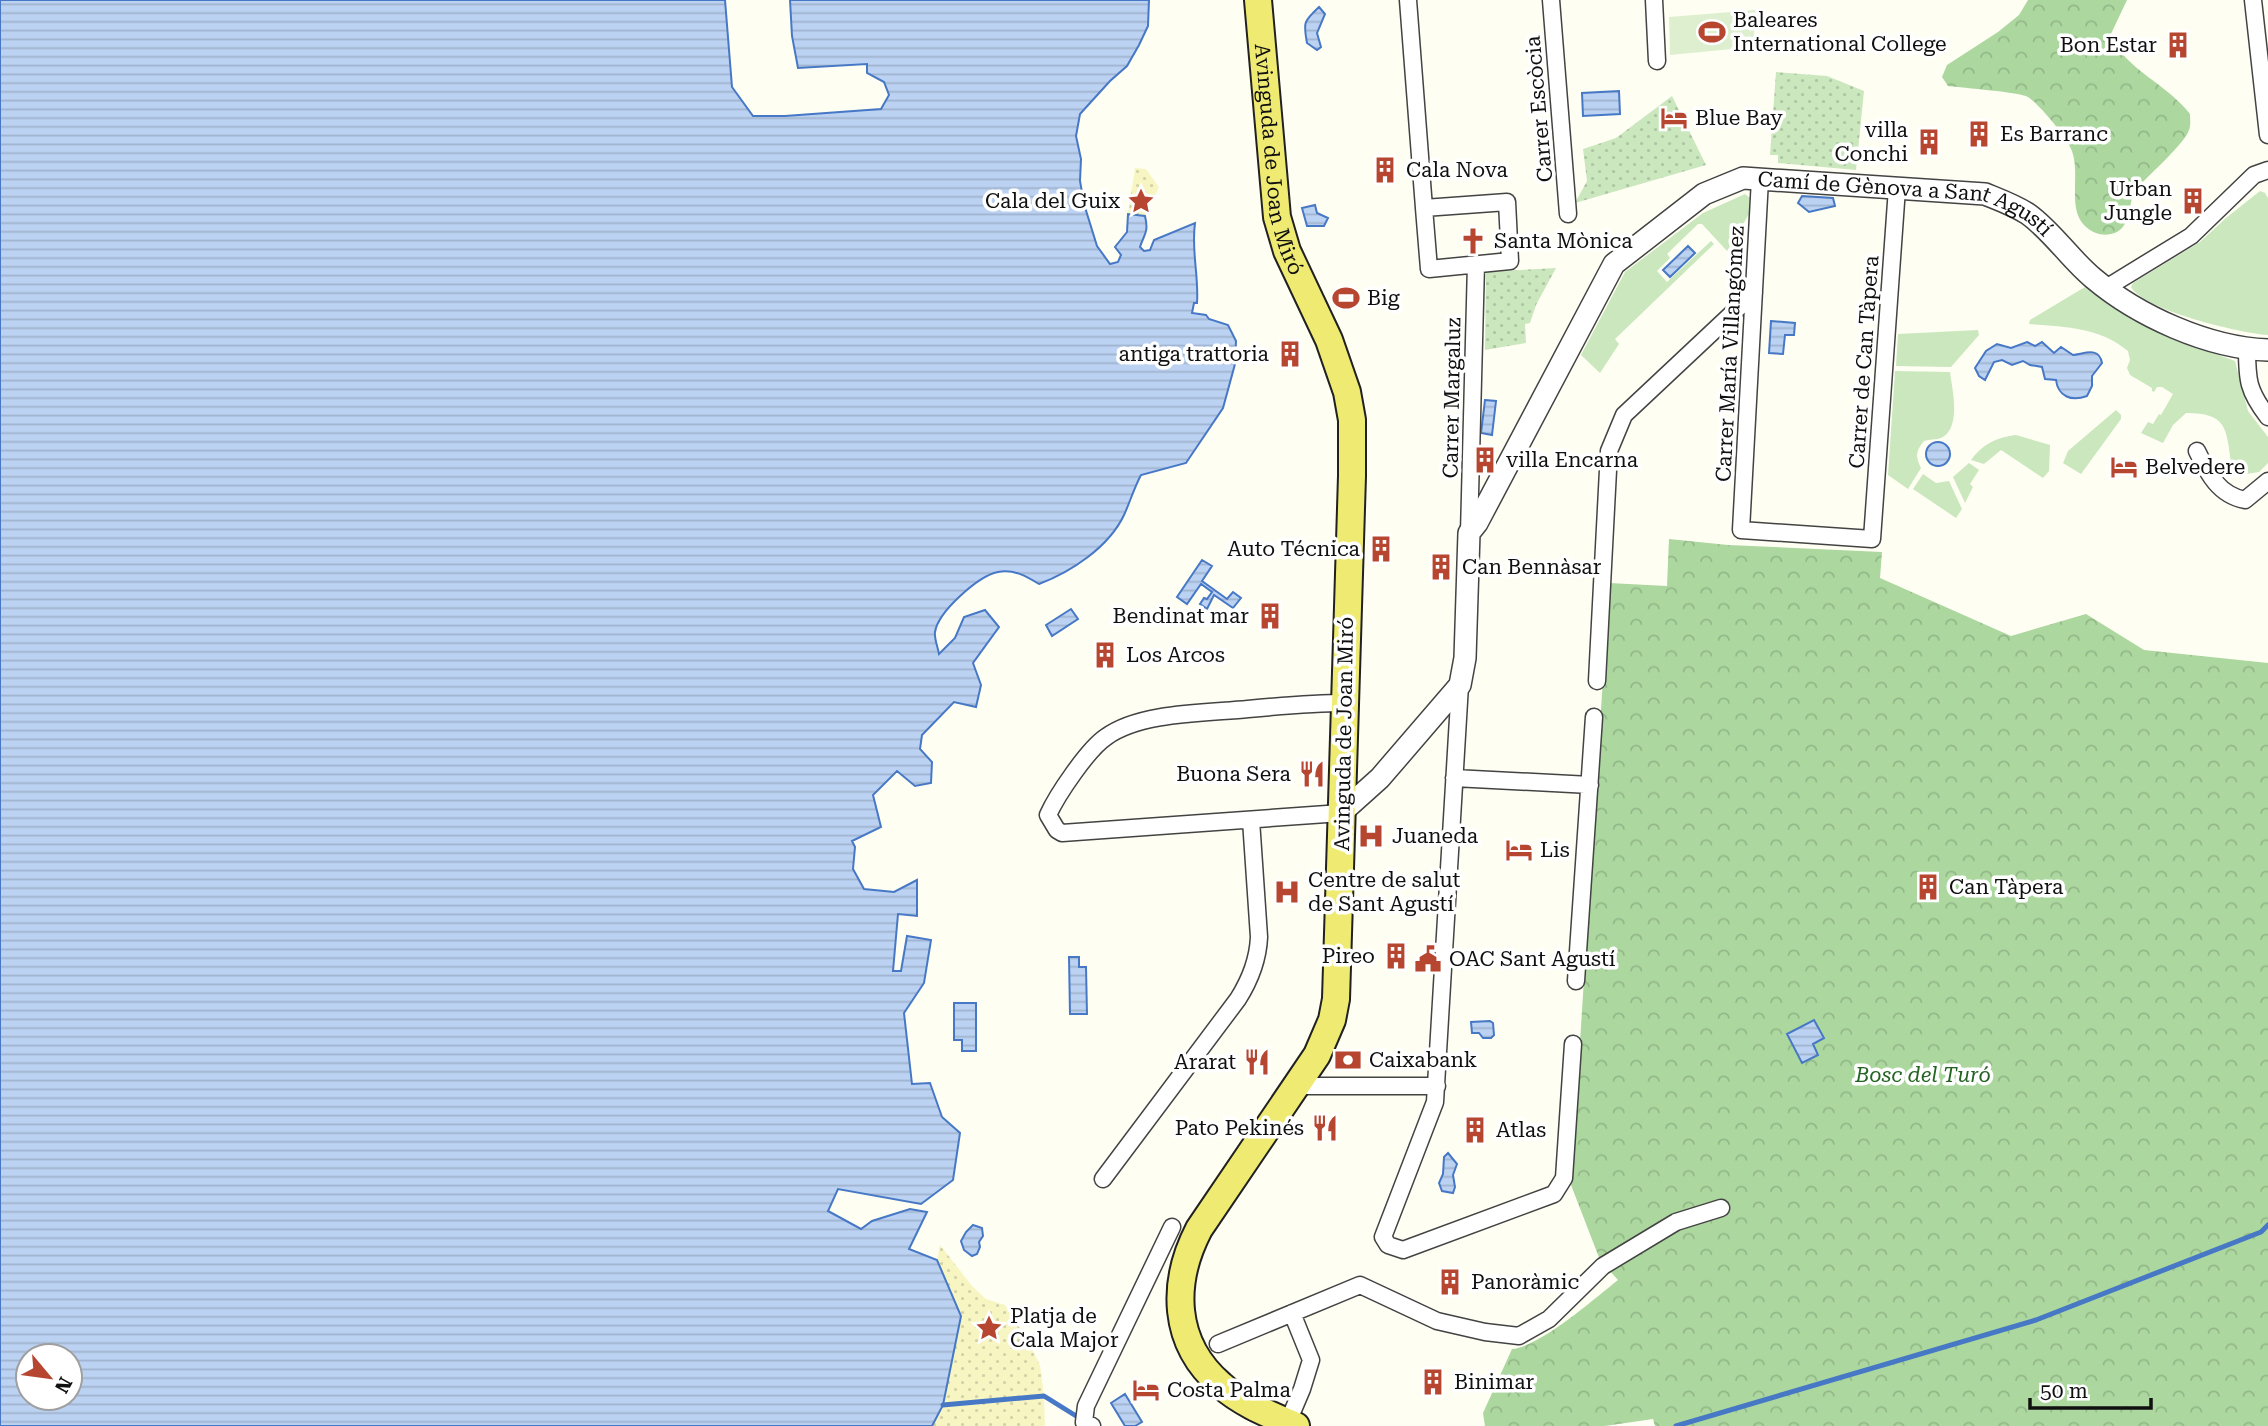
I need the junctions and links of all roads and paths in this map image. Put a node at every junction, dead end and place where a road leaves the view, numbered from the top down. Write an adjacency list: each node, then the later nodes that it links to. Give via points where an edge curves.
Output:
1 (1258, 0): 25 (main road, Avinguda de Joan Miró, via 1277,217 1287,251 1340,369 1350,406 1353,447)
2 (1408, 0): 12 (street)
3 (1551, 0): 13 (street, Carrer Escòcia)
4 (1654, 0): 6 (street)
5 (2253, 0): 7 (street)
6 (1657, 61)
7 (2267, 111): 8 (street)
8 (2268, 135)
9 (2268, 170): 15 (street, via 2253,175 2191,236)
10 (1760, 179): 11 (street, Camí de Gènova a Sant Agustí); 16 (street, Carrer María Villangómez); 22 (street, Camí de Gènova a Sant Agustí, via 1743,178 1704,194 1614,264)
11 (1897, 188): 15 (street, Camí de Gènova a Sant Agustí, via 1984,194 2009,203 2031,216); 21 (street, Carrer de Can Tàpera, via 1872,539)
12 (1424, 208): 14 (street, via 1429,269); 14 (street, via 1507,202 1510,261)
13 (1569, 214)
14 (1476, 264): 22 (street, Carrer Margaluz)
15 (2106, 288): 17 (street, Camí de Gènova a Sant Agustí, via 2158,320)
16 (1754, 293): 21 (street, Carrer María Villangómez); 23 (street, via 1624,415 1609,451)
17 (2257, 349): 18 (street, via 2247,378)
18 (2268, 417)
19 (2197, 451): 20 (street, via 2229,497 2245,500)
20 (2268, 481)
21 (1741, 530)
22 (1469, 533): 24 (street, via 1467,632)
23 (1597, 681)
24 (1460, 685): 27 (street); 29 (street, via 1380,778)
25 (1345, 703): 29 (main road, Avinguda de Joan Miró); 30 (street, via 1208,713 1122,728 1094,748 1048,815 1062,833)
26 (1594, 717): 28 (street)
27 (1454, 778): 28 (street); 34 (street)
28 (1590, 785): 31 (street)
29 (1342, 813): 30 (street); 33 (main road, Avinguda de Joan Miró, via 1336,999 1325,1039)
30 (1251, 820): 35 (street, via 1259,937 1250,978)
31 (1576, 981)
32 (1573, 1044): 34 (street, via 1564,1178 1554,1194 1403,1250 1388,1245 1382,1237 1435,1102)
33 (1296, 1086): 34 (street); 40 (main road, Avinguda de Joan Miró, via 1199,1229 1182,1269 1180,1289 1185,1331 1204,1367 1243,1400)
34 (1437, 1086)
35 (1103, 1179)
36 (1721, 1208): 38 (street, via 1676,1222 1603,1266 1549,1319 1520,1336 1437,1321 1360,1285)
37 (1172, 1227): 41 (street, via 1086,1406 1084,1422)
38 (1292, 1313): 39 (street); 40 (street, via 1311,1360)
39 (1218, 1344)
40 (1292, 1424)
41 (1093, 1426)

